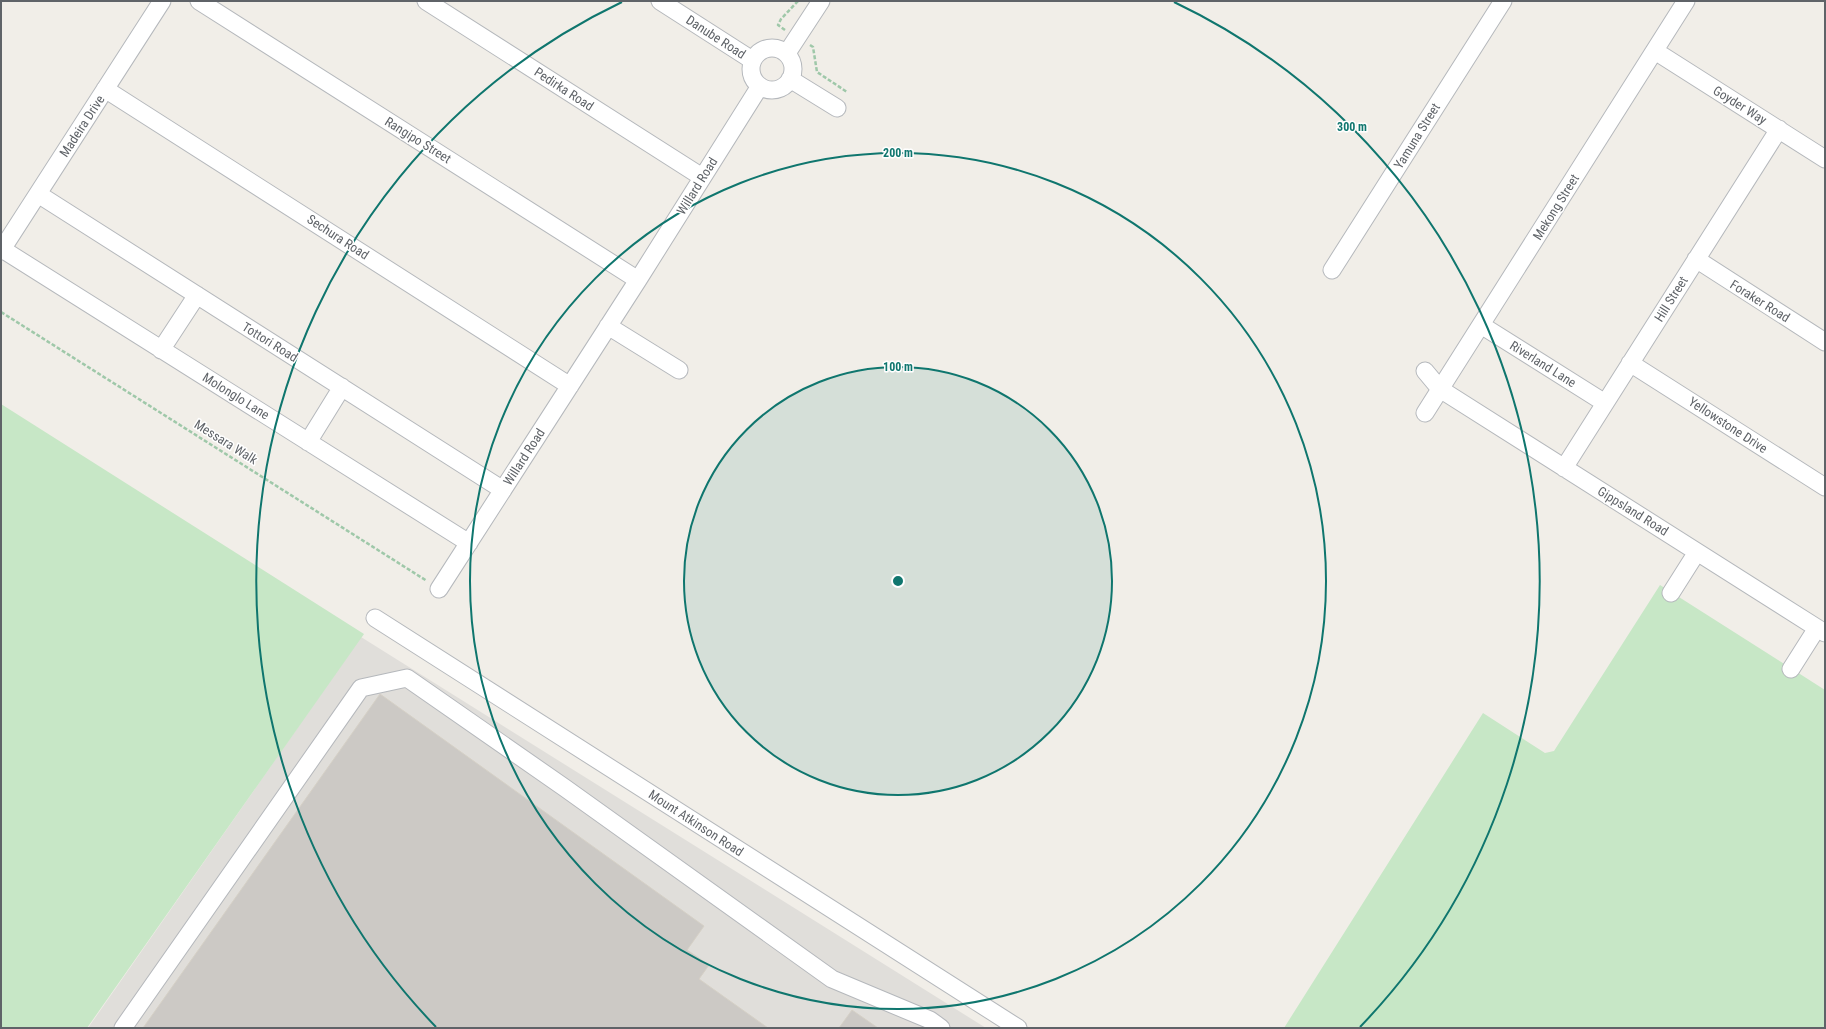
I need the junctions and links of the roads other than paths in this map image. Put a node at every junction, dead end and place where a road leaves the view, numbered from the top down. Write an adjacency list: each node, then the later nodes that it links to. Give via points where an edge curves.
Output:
1 (162, 1): 13 (street, Madeira Drive)
2 (199, 1): 22 (street, Rangipo Street)
3 (426, 1): 17 (street, Pedirka Road)
4 (660, 1): 10 (street, Danube Road)
5 (821, 1): 9 (street)
6 (1503, 1): 21 (street, Yamuna Street)
7 (1686, 1): 8 (street, Mekong Street)
8 (1655, 51): 15 (street, Goyder Way); 24 (street, Mekong Street)
9 (787, 54): 10 (street, via 781,50 768,48); 11 (street, via 793,66)
10 (752, 60): 12 (street, via 751,74)
11 (790, 79): 12 (street, via 786,84 773,90); 14 (street)
12 (760, 86): 17 (street, Willard Road)
13 (105, 89): 18 (street, Madeira Drive); 31 (street, Sechura Road)
14 (837, 108)
15 (1779, 129): 16 (street, Goyder Way); 20 (street, Hill Street)
16 (1825, 159)
17 (702, 177): 22 (street, Willard Road)
18 (38, 194): 19 (street, Madeira Drive); 23 (street, Tottori Road)
19 (2, 250): 27 (street, Molonglo Lane)
20 (1696, 260): 26 (street, Foraker Road); 28 (street, Hill Street)
21 (1332, 270)
22 (638, 280): 25 (street, Willard Road)
23 (197, 295): 27 (street); 32 (street, Tottori Road)
24 (1481, 324): 33 (street, Mekong Street); 34 (street, Riverland Lane)
25 (608, 326): 29 (street); 31 (street, Willard Road)
26 (1825, 342)
27 (161, 350): 36 (street, Molonglo Lane)
28 (1630, 363): 34 (street, Hill Street); 38 (street, Yellowstone Drive)
29 (679, 370)
30 (1425, 371): 33 (street, Gippsland Road)
31 (570, 386): 39 (street, Willard Road)
32 (342, 387): 36 (street); 39 (street, Tottori Road)
33 (1440, 389): 35 (street, Mekong Street); 37 (street, Gippsland Road)
34 (1605, 403): 37 (street, Hill Street)
35 (1425, 413)
36 (308, 442): 40 (street, Molonglo Lane)
37 (1564, 468): 41 (street, Gippsland Road)
38 (1825, 488)
39 (503, 490): 40 (street, Willard Road)
40 (469, 543): 42 (street, Willard Road)
41 (1697, 552): 43 (street); 45 (street, Gippsland Road)
42 (440, 589)
43 (1671, 593)
44 (375, 618): 49 (street, Mount Atkinson Road)
45 (1821, 630): 46 (street)
46 (1791, 669)
47 (123, 1028): 48 (street, via 361,688 407,678 832,979 930,1020)
48 (941, 1028)
49 (1018, 1028)

